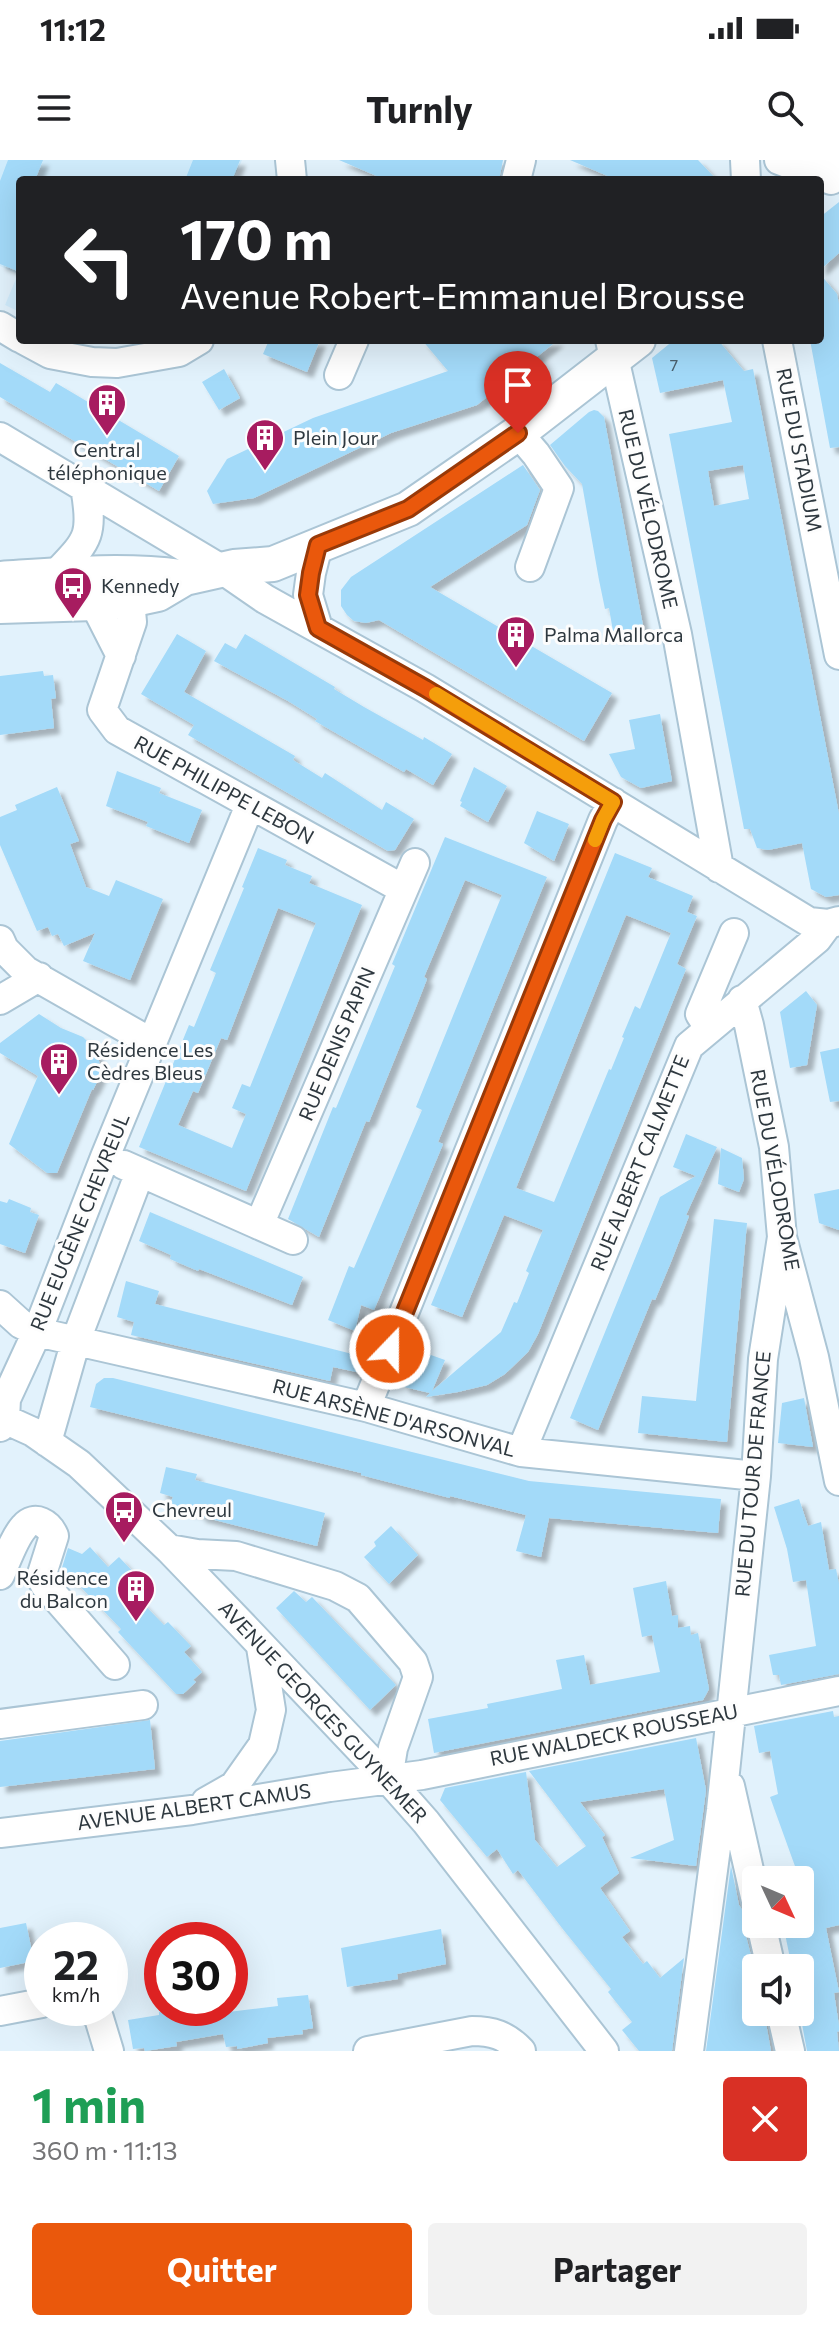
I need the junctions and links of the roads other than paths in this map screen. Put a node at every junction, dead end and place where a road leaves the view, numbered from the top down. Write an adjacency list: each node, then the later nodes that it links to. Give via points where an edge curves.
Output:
1 (779, 160): 2 (street)
2 (820, 174)
3 (31, 344): 4 (street, via 50,354 117,363 179,352)
4 (192, 344)
5 (352, 344): 8 (street)
6 (778, 344): 22 (street, RUE DU STADIUM)
7 (616, 345): 9 (main road); 14 (main road, via 501,426 406,484 265,542); 26 (street, RUE DU VÉLODROME, via 677,634)
8 (339, 375)
9 (518, 433): 12 (main road, via 408,509); 13 (street, via 559,488)
10 (0, 437): 11 (street)
11 (85, 487): 14 (street); 15 (street, via 90,514 83,546)
12 (318, 545): 14 (main road, via 273,564); 21 (street, via 308,595)
13 (530, 567)
14 (229, 568): 16 (main road); 21 (street, via 265,599)
15 (55, 575): 16 (main road); 17 (main road)
16 (185, 578): 18 (main road, via 158,594)
17 (0, 579)
18 (130, 600): 19 (main road); 23 (street, RUE PHILIPPE LEBON, via 132,622)
19 (94, 603): 20 (main road); 23 (street)
20 (0, 606)
21 (318, 628): 24 (street)
22 (839, 655)
23 (121, 656): 25 (street, RUE PHILIPPE LEBON, via 102,710 117,730)
24 (613, 802): 26 (street); 46 (street)
25 (250, 805): 27 (street, RUE PHILIPPE LEBON); 35 (street, RUE EUGÈNE CHEVREUL)
26 (719, 868): 28 (street, via 809,922)
27 (409, 876): 38 (street, RUE DENIS PAPIN)
28 (834, 922): 33 (street, RUE ALBERT CALMETTE)
29 (734, 933): 34 (street, via 700,1014)
30 (0, 940): 31 (street, via 26,971)
31 (39, 977): 32 (street); 35 (street)
32 (0, 1000)
33 (742, 1000): 34 (street, RUE ALBERT CALMETTE); 39 (street, RUE DU VÉLODROME, via 774,1147)
34 (709, 1028): 49 (street, RUE ALBERT CALMETTE, via 689,1046)
35 (152, 1043): 36 (street, RUE EUGÈNE CHEVREUL)
36 (105, 1157): 37 (street); 42 (street, RUE EUGÈNE CHEVREUL)
37 (140, 1172): 38 (street); 43 (street, RUE EUGÈNE CHEVREUL)
38 (259, 1225): 40 (street)
39 (782, 1237): 44 (street, RUE DU TOUR DE FRANCE); 45 (street, RUE DU VÉLODROME)
40 (293, 1240)
41 (0, 1305): 42 (street)
42 (37, 1332): 43 (street, RUE ARSÈNE D'ARSONVAL); 47 (street, RUE EUGÈNE CHEVREUL, via 6,1399)
43 (76, 1340): 46 (street, RUE ARSÈNE D'ARSONVAL); 48 (street, RUE EUGÈNE CHEVREUL)
44 (765, 1340): 45 (street); 50 (street, RUE DU TOUR DE FRANCE)
45 (810, 1342): 51 (street, RUE DU VÉLODROME)
46 (366, 1407): 49 (street, RUE ARSÈNE D'ARSONVAL)
47 (2, 1421): 48 (street, AVENUE GEORGES GUYNEMER)
48 (47, 1442): 52 (street, AVENUE GEORGES GUYNEMER, via 79,1464)
49 (521, 1452): 50 (street, RUE ARSÈNE D'ARSONVAL)
50 (756, 1476): 58 (street, RUE DU TOUR DE FRANCE)
51 (839, 1481)
52 (169, 1549): 54 (street, AVENUE GEORGES GUYNEMER); 61 (street, via 236,1556 358,1598 413,1662 418,1677)
53 (0, 1575): 55 (street, via 23,1528 40,1521 50,1527 54,1536 41,1577)
54 (261, 1647): 61 (street, AVENUE GEORGES GUYNEMER); 62 (street, via 271,1710 263,1745 234,1786)
55 (115, 1665)
56 (839, 1691): 58 (street, RUE WALDECK ROUSSEAU)
57 (143, 1705): 59 (street)
58 (730, 1711): 60 (street, RUE DU TOUR DE FRANCE); 61 (street, RUE WALDECK ROUSSEAU)
59 (0, 1724)
60 (724, 1770): 64 (street); 73 (street)
61 (388, 1779): 62 (street, AVENUE ALBERT CAMUS); 72 (street, AVENUE GEORGES GUYNEMER)
62 (192, 1810): 63 (street, AVENUE ALBERT CAMUS)
63 (0, 1833)
64 (748, 1866)
65 (24, 2006): 66 (street)
66 (0, 2011)
67 (101, 2026): 70 (street)
68 (784, 2026): 74 (street)
69 (385, 2049): 71 (street, via 489,2031)
70 (109, 2051)
71 (521, 2051)
72 (604, 2051)
73 (689, 2051)
74 (790, 2051)

